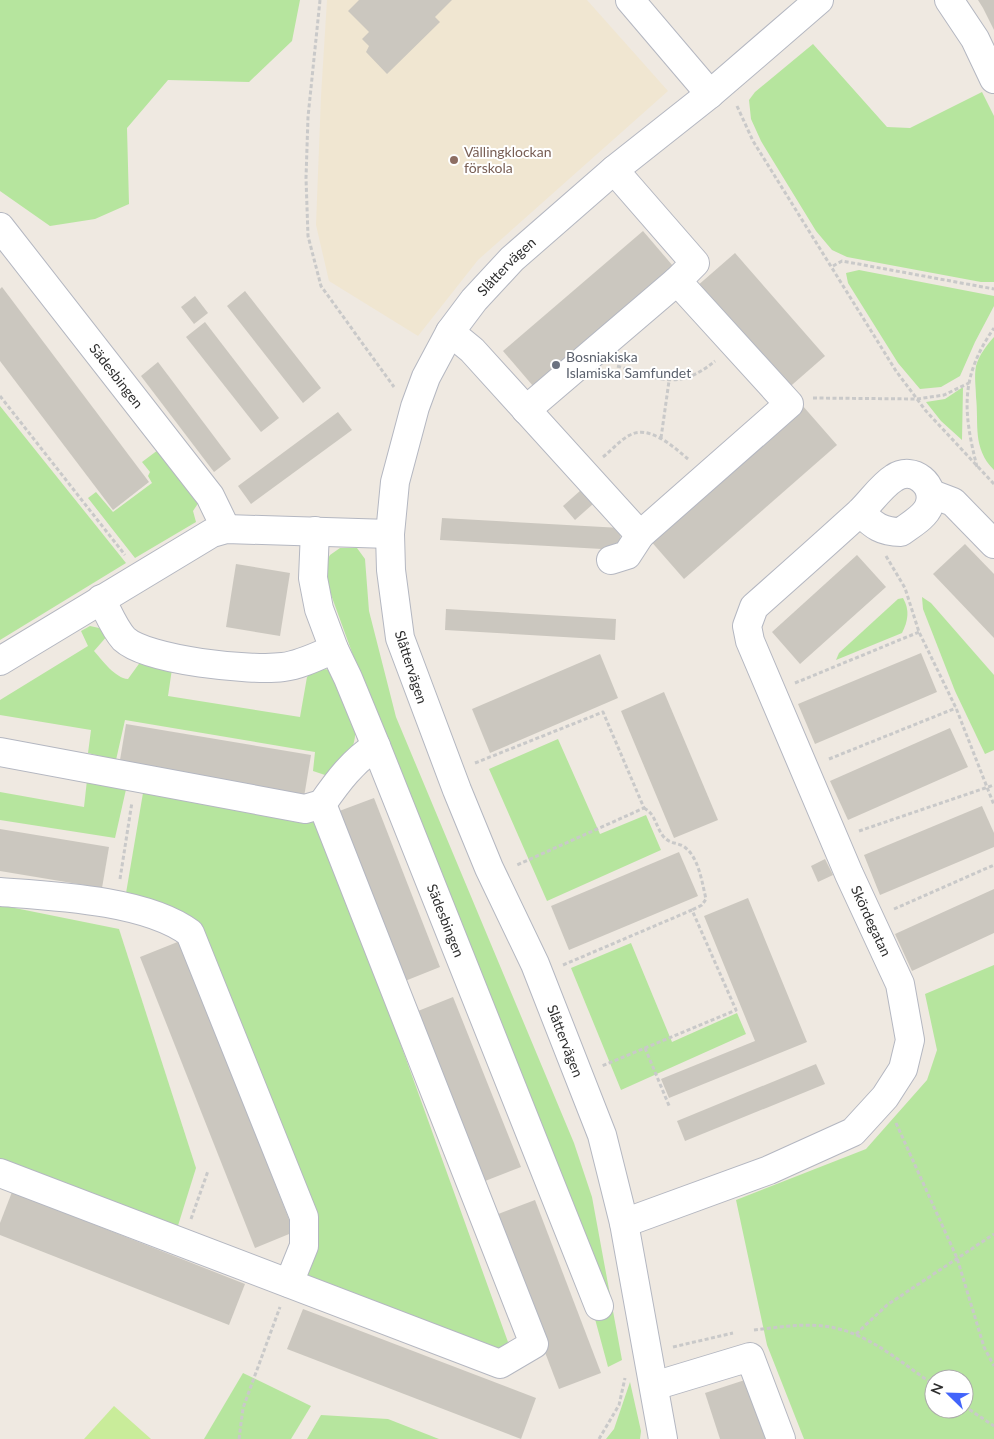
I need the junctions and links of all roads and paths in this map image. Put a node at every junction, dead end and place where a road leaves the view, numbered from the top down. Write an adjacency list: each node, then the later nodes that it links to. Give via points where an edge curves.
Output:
1 (320, 0): 21 (path, via 308,117 308,236 321,286 396,390)
2 (630, 0): 6 (street)
3 (819, 0): 6 (street, Slåttervägen)
4 (949, 0): 5 (street, via 975,39)
5 (994, 79)
6 (715, 89): 7 (street, Slåttervägen); 9 (path, via 736,102 753,142)
7 (614, 170): 10 (street, via 695,263); 13 (street, Slåttervägen, via 512,259)
8 (0, 227): 30 (street, Sädesbingen, via 210,496)
9 (833, 266): 11 (path, via 842,261); 19 (path, via 858,311)
10 (677, 280): 14 (street); 15 (street)
11 (994, 289)
12 (994, 328): 17 (path, via 971,367)
13 (450, 332): 21 (street, Slåttervägen, via 426,377); 22 (street, via 472,350)
14 (735, 345): 16 (path, via 696,376); 20 (street)
15 (587, 358): 16 (path); 22 (street)
16 (669, 381): 23 (path)
17 (969, 383): 19 (path, via 944,395); 24 (path, via 968,429)
18 (0, 396): 36 (path)
19 (917, 399): 20 (path); 24 (path)
20 (785, 400): 26 (street, via 789,404)
21 (415, 407): 33 (street, Slåttervägen, via 395,482)
22 (526, 410): 25 (street)
23 (661, 438): 25 (path, via 631,434); 26 (path)
24 (978, 468): 27 (path)
25 (584, 474): 34 (street)
26 (706, 477): 34 (street)
27 (994, 484)
28 (932, 494): 29 (street, Skördegatan, via 927,484 910,473 894,477); 32 (street, via 928,508 919,518 901,532); 35 (street, via 953,502)
29 (860, 512): 32 (street); 42 (street, Skördegatan, via 754,607 747,626 750,641)
30 (226, 529): 31 (street); 38 (street, via 197,541)
31 (315, 531): 33 (street); 40 (street, Sädesbingen, via 313,578 319,609)
32 (886, 532): 39 (path, via 882,550 905,588)
33 (390, 534): 68 (street, Slåttervägen, via 393,595 400,638 409,666 460,799 535,964 599,1126)
34 (640, 535): 37 (street, via 627,555)
35 (994, 544)
36 (128, 560)
37 (611, 560)
38 (101, 599): 40 (street, via 124,638 135,646 166,656 254,669 286,667); 41 (street)
39 (919, 632): 42 (path); 43 (path)
40 (334, 649): 44 (street, Sädesbingen)
41 (0, 661)
42 (772, 692): 47 (street, Skördegatan)
43 (956, 708): 47 (path); 50 (path)
44 (376, 746): 51 (street, via 360,757); 73 (street, Sädesbingen)
45 (0, 752): 48 (street)
46 (469, 756): 53 (path, via 472,764 603,712)
47 (805, 768): 54 (street, Skördegatan)
48 (138, 779): 51 (street, via 304,809); 58 (path)
49 (994, 785): 50 (path)
50 (987, 786): 52 (path); 54 (path)
51 (322, 804): 72 (street, via 534,1344 500,1364)
52 (994, 805)
53 (644, 808): 56 (path); 59 (path, via 653,813 662,834 670,843 682,845 692,854 706,899)
54 (835, 840): 60 (street, Skördegatan)
55 (994, 865): 60 (path)
56 (512, 868)
57 (0, 892): 58 (street, via 70,897)
58 (116, 905): 72 (street, via 167,920 190,933 304,1217 304,1246)
59 (692, 910): 61 (path); 62 (path, via 736,1010)
60 (870, 919): 64 (street, Skördegatan, via 900,984 910,1040 903,1069)
61 (556, 968)
62 (644, 1048): 63 (path); 65 (path)
63 (597, 1068)
64 (885, 1097): 68 (street, Skördegatan, via 853,1132 812,1152); 71 (path)
65 (670, 1108)
66 (208, 1171): 70 (path)
67 (0, 1172): 70 (street)
68 (624, 1222): 76 (street, Slåttervägen)
69 (994, 1234): 71 (path)
70 (183, 1243): 72 (street)
71 (957, 1258): 74 (path, via 887,1305); 75 (path, via 984,1347)
72 (289, 1283): 79 (path, via 243,1408)
73 (599, 1306)
74 (856, 1334)
75 (994, 1366)
76 (654, 1386): 80 (street, Slåttervägen); 81 (street, via 750,1357)
77 (974, 1413): 78 (path)
78 (994, 1426)
79 (240, 1439)
80 (663, 1439)
81 (781, 1439)

